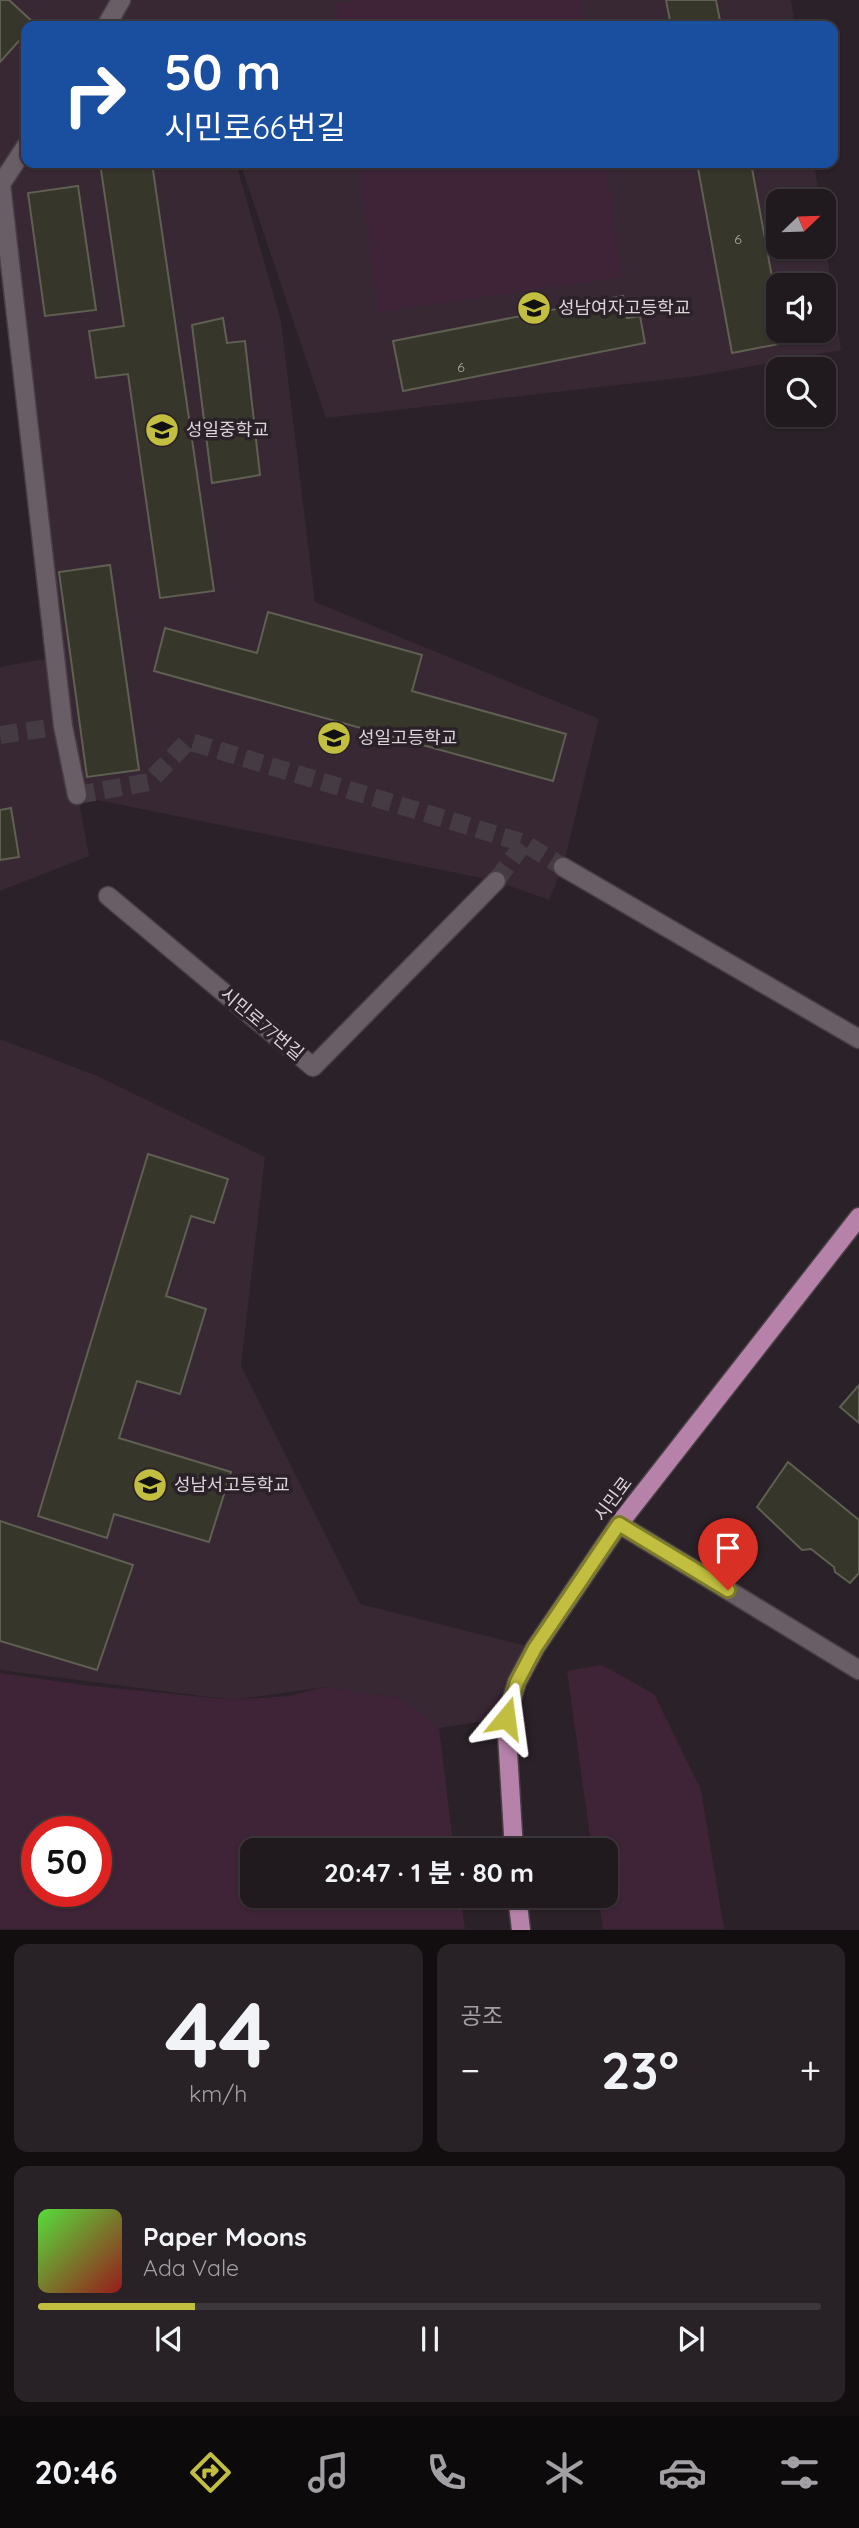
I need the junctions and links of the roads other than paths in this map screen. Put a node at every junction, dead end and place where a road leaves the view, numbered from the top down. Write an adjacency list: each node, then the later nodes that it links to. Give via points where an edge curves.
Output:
1 (121, 0): 2 (street)
2 (109, 21)
3 (21, 154): 4 (street, via 1,184 63,726)
4 (78, 796)
5 (563, 867): 8 (street)
6 (496, 881): 7 (street, 시민로77번길, via 313,1067)
7 (108, 896)
8 (859, 1039)
9 (859, 1217): 10 (main road, 시민로)
10 (619, 1524): 11 (street); 12 (main road, 시민로, via 517,1682 506,1718)
11 (859, 1670)
12 (513, 1838)
13 (518, 1908): 14 (main road)
14 (521, 1930)

